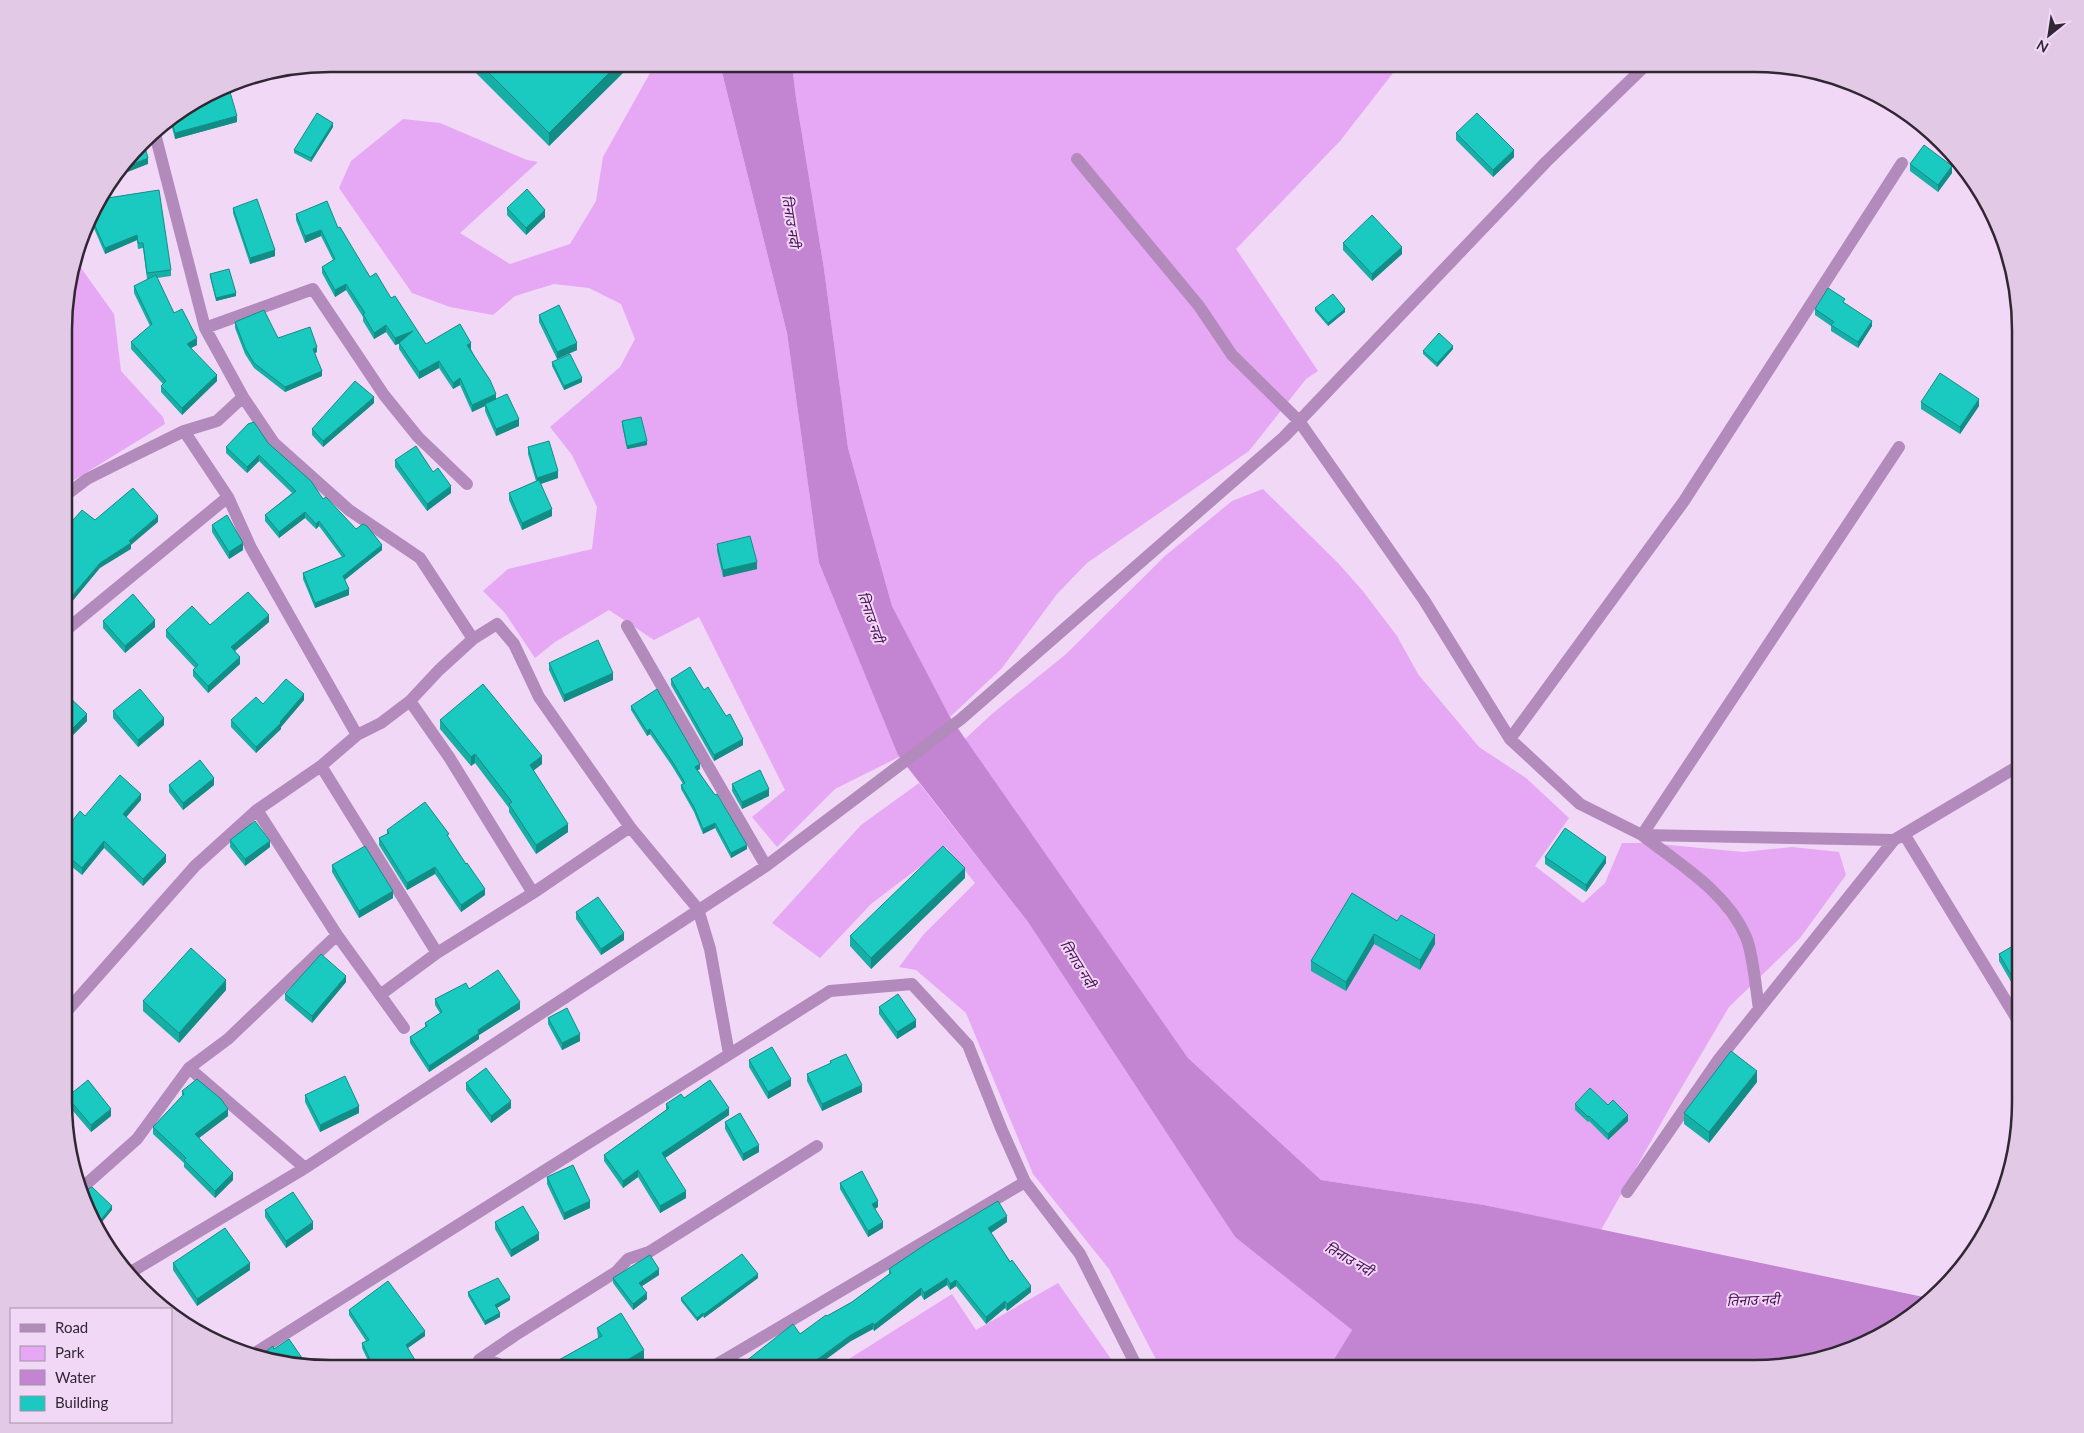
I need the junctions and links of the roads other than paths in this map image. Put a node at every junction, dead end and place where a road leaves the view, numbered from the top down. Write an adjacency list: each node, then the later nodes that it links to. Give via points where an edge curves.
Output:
1 (1639, 72): 7 (street, via 1546,162)
2 (156, 140): 5 (street)
3 (1077, 159): 7 (street, via 1199,306 1232,356)
4 (1902, 163): 18 (street, via 1684,501)
5 (205, 328): 6 (street); 10 (street, via 313,289 384,395 418,437)
6 (243, 397): 8 (street, via 217,421); 15 (street, via 274,443 348,510 420,558)
7 (1300, 421): 18 (street, via 1424,600); 25 (street, via 961,718)
8 (184, 431): 11 (street, via 87,478); 12 (street)
9 (1899, 447): 23 (street)
10 (467, 484)
11 (72, 490)
12 (228, 497): 13 (street); 17 (street, via 251,548)
13 (72, 625)
14 (626, 626): 25 (street)
15 (473, 639): 16 (street); 22 (street, via 497,624 514,644 539,697)
16 (410, 701): 17 (street, via 381,723); 26 (street, via 449,757)
17 (357, 735): 19 (street)
18 (1510, 739): 23 (street, via 1580,804)
19 (321, 766): 21 (street); 29 (street)
20 (2011, 770): 24 (street)
21 (257, 810): 28 (street); 31 (street, via 194,866)
22 (630, 827): 26 (street); 27 (street)
23 (1642, 835): 24 (street); 32 (street, via 1714,892 1734,915 1746,938)
24 (1899, 837): 32 (street); 33 (street)
25 (766, 866): 27 (street)
26 (533, 894): 29 (street)
27 (698, 909): 35 (street, via 710,949); 38 (street)
28 (337, 934): 30 (street); 36 (street, via 228,1039)
29 (437, 953): 30 (street)
30 (380, 995): 34 (street)
31 (72, 1005)
32 (1759, 1009): 41 (street, via 1719,1059)
33 (2011, 1010)
34 (404, 1028)
35 (729, 1054): 39 (street, via 830,991 912,984 968,1045); 43 (street)
36 (189, 1068): 38 (street); 40 (street, via 137,1139)
37 (817, 1146): 44 (street, via 649,1252 628,1259 616,1272)
38 (306, 1168): 42 (street)
39 (1025, 1182): 45 (street); 46 (street, via 1080,1254)
40 (86, 1185)
41 (1627, 1192)
42 (134, 1270)
43 (259, 1351)
44 (479, 1360)
45 (724, 1360)
46 (1133, 1360)

